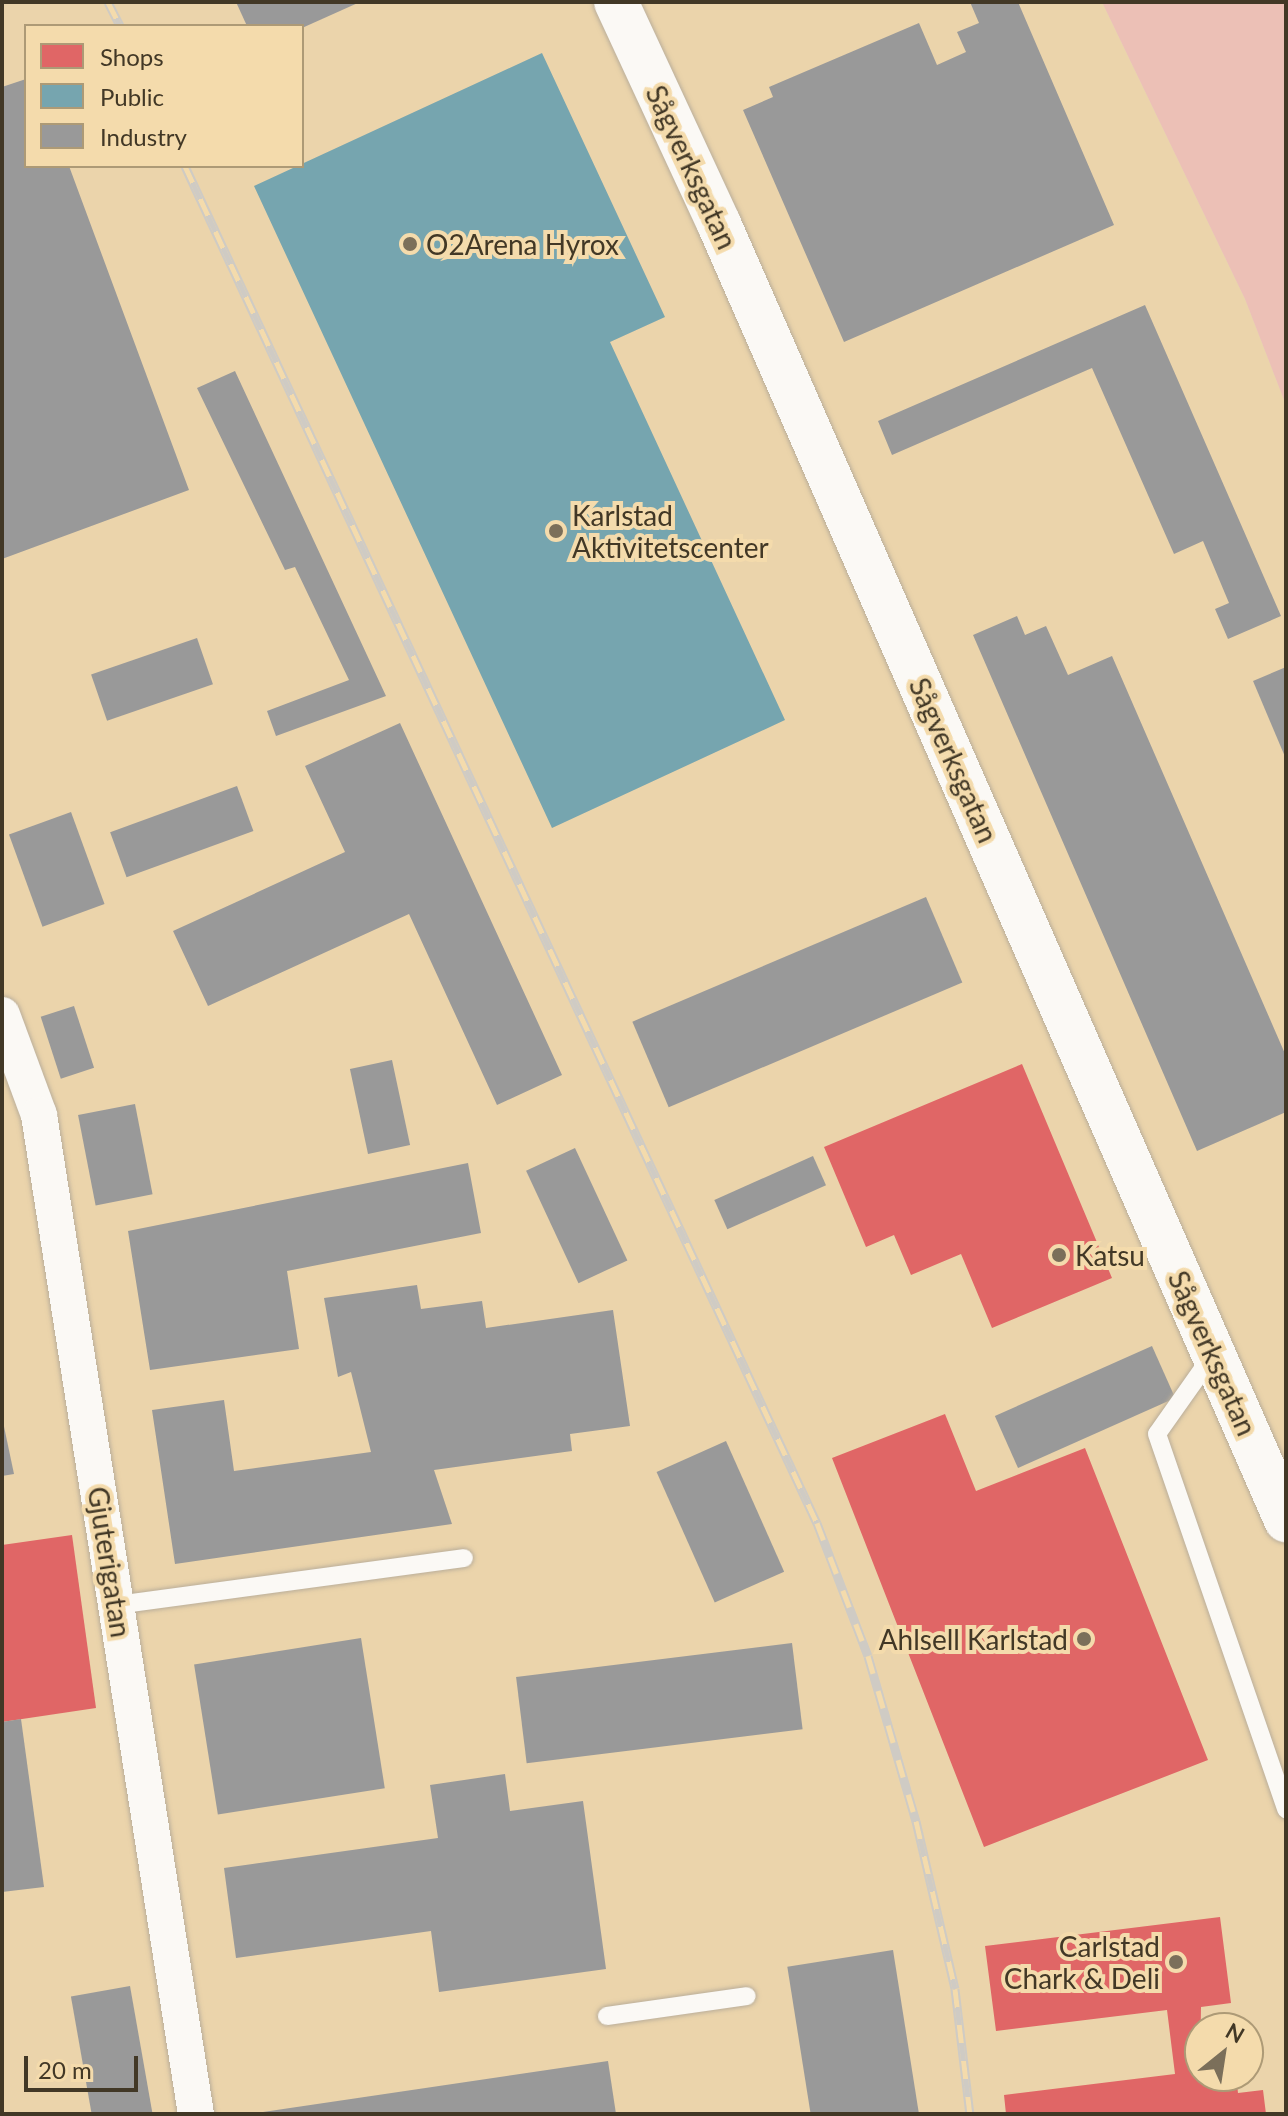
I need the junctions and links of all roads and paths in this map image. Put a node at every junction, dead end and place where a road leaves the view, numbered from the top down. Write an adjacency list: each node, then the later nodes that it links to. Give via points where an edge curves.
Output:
1 (616, 2): 3 (street, Sågverksgatan, via 719,224)
2 (2, 1015): 6 (street, Gjuterigatan, via 39,1115)
3 (1214, 1354): 4 (street, Sågverksgatan); 7 (lane, via 1157,1434)
4 (1286, 1520)
5 (464, 1558): 6 (lane)
6 (117, 1605): 10 (street, Gjuterigatan)
7 (1286, 1809)
8 (747, 1996): 9 (lane)
9 (607, 2016)
10 (196, 2114)

